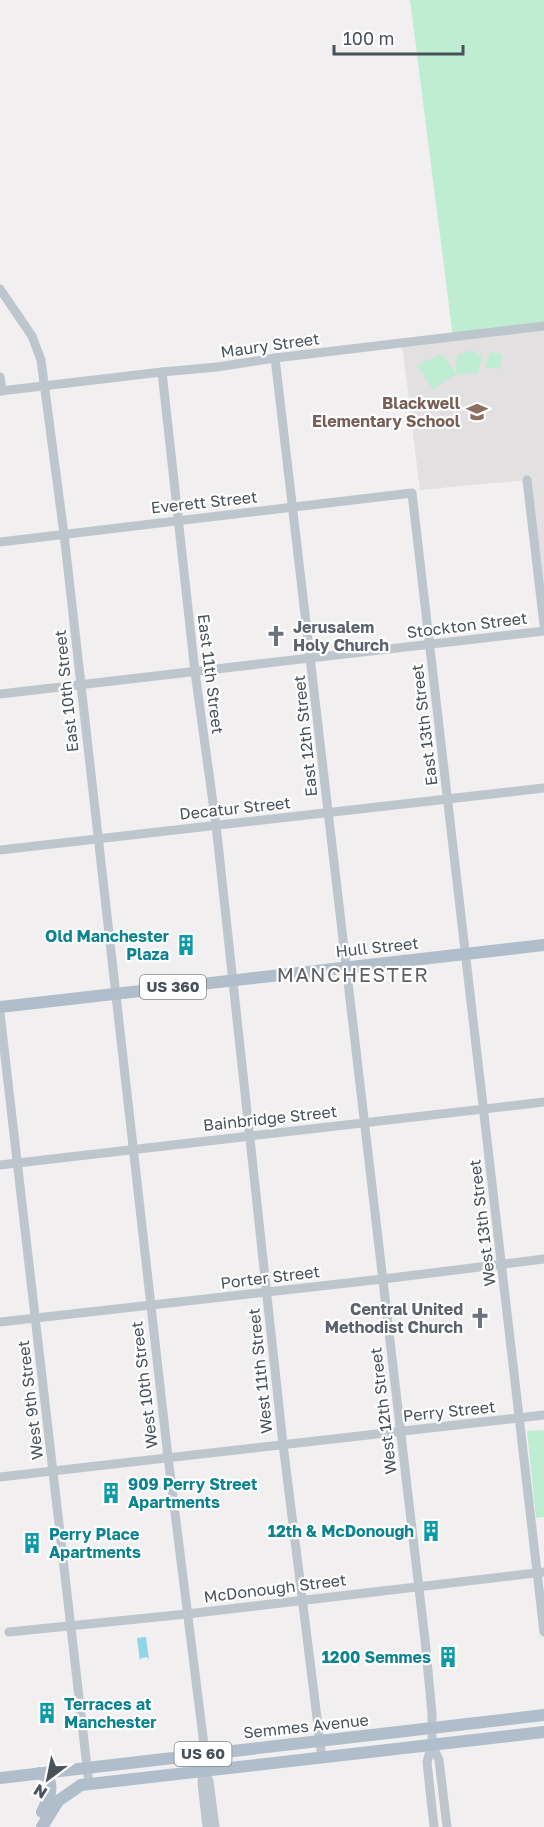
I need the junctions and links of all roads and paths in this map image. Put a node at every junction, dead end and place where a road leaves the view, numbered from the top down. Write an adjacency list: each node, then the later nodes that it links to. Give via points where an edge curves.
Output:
1 (0, 289): 6 (street, East 10th Street, via 38,349)
2 (544, 326): 3 (street, Maury Street)
3 (275, 358): 4 (street, Maury Street); 10 (street, East 12th Street)
4 (162, 372): 6 (street, Maury Street); 11 (street, East 11th Street)
5 (0, 377): 7 (street)
6 (44, 386): 7 (street, Maury Street); 12 (street, East 10th Street)
7 (1, 391)
8 (527, 480): 14 (street)
9 (412, 493): 10 (street, Everett Street); 16 (street, East 13th Street)
10 (294, 507): 11 (street, Everett Street); 17 (street, East 12th Street)
11 (178, 519): 12 (street, Everett Street); 18 (street, East 11th Street)
12 (64, 534): 13 (street, Everett Street); 19 (street, East 10th Street)
13 (0, 542)
14 (544, 625)
15 (544, 631): 16 (street, Stockton Street)
16 (430, 644): 17 (street, Stockton Street); 22 (street, East 13th Street)
17 (312, 659): 18 (street, Stockton Street); 23 (street, East 12th Street)
18 (195, 672): 19 (street, Stockton Street); 24 (street, East 11th Street)
19 (80, 685): 20 (street, Stockton Street); 25 (street, East 10th Street)
20 (0, 694)
21 (544, 788): 22 (street, Decatur Street)
22 (448, 798): 23 (street, Decatur Street); 28 (street, East 13th Street)
23 (329, 813): 24 (street, Decatur Street); 29 (street, East 12th Street)
24 (216, 825): 25 (street, Decatur Street); 30 (street, East 11th Street)
25 (98, 839): 26 (street, Decatur Street); 31 (street, East 10th Street)
26 (0, 850)
27 (544, 945): 28 (main road, Hull Street / US 360)
28 (466, 953): 29 (main road, Hull Street / US 360); 35 (street, West 13th Street)
29 (347, 966): 30 (main road, Hull Street / US 360); 36 (street, West 12th Street)
30 (233, 981): 31 (main road, Hull Street / US 360); 37 (street, West 11th Street)
31 (114, 994): 32 (main road, Hull Street / US 360); 38 (street, West 10th Street)
32 (0, 1007)
33 (0, 1013): 39 (street, West 9th Street)
34 (544, 1102): 35 (street, Bainbridge Street)
35 (484, 1109): 36 (street, Bainbridge Street); 42 (street, West 13th Street)
36 (365, 1123): 37 (street, Bainbridge Street); 43 (street, West 12th Street)
37 (249, 1136): 38 (street, Bainbridge Street); 44 (street, West 11th Street)
38 (133, 1149): 39 (street, Bainbridge Street); 45 (street, West 10th Street)
39 (18, 1162): 40 (street, Bainbridge Street); 46 (street, West 9th Street)
40 (0, 1165)
41 (544, 1259): 42 (street, Porter Street)
42 (502, 1264): 43 (street, Porter Street); 49 (street, West 13th Street)
43 (383, 1279): 44 (street, Porter Street); 50 (street, West 12th Street)
44 (267, 1293): 45 (street, Porter Street); 51 (street, West 11th Street)
45 (150, 1306): 46 (street, Porter Street); 52 (street, West 10th Street)
46 (36, 1319): 47 (street, Porter Street); 53 (street, West 9th Street)
47 (0, 1322)
48 (544, 1415): 49 (street, Perry Street)
49 (519, 1418): 50 (street, Perry Street); 55 (street, West 13th Street)
50 (400, 1431): 51 (street, Perry Street); 56 (street, West 12th Street)
51 (284, 1444): 52 (street, Perry Street); 57 (street, West 11th Street)
52 (168, 1457): 53 (street, Perry Street); 58 (street, West 10th Street)
53 (53, 1470): 54 (street, Perry Street); 59 (street, West 9th Street)
54 (0, 1477)
55 (540, 1572): 56 (street, McDonough Street); 61 (street, West 13th Street)
56 (418, 1586): 57 (street, McDonough Street); 63 (street, West 12th Street)
57 (302, 1599): 58 (street, McDonough Street); 65 (street, West 11th Street)
58 (188, 1614): 59 (street, McDonough Street); 67 (street, West 10th Street)
59 (71, 1626): 60 (street, McDonough Street); 69 (street, West 9th Street)
60 (9, 1632)
61 (544, 1632)
62 (544, 1714): 63 (main road, Semmes Avenue / US 60)
63 (432, 1728): 65 (main road, Semmes Avenue / US 60); 66 (street, West 12th Street)
64 (544, 1732): 66 (main road, Semmes Avenue / US 60)
65 (320, 1741): 67 (main road, Semmes Avenue / US 60); 68 (street, West 11th Street)
66 (432, 1744): 68 (main road, Semmes Avenue / US 60); 78 (street, West 12th Street, via 428,1762); 79 (street, West 12th Street, via 439,1760)
67 (205, 1753): 69 (main road, Semmes Avenue / US 60); 70 (street, West 10th Street)
68 (322, 1758): 70 (main road, Semmes Avenue / US 60)
69 (87, 1768): 71 (main road, Semmes Avenue / US 60); 73 (street, West 9th Street)
70 (204, 1771): 73 (main road, Semmes Avenue / US 60); 76 (street, West 10th Street); 77 (street, West 10th Street)
71 (39, 1773): 72 (main road, Semmes Avenue / US 60); 74 (main road, via 48,1777 50,1793)
72 (0, 1778)
73 (89, 1784): 75 (main road, US 60, via 63,1796)
74 (37, 1827)
75 (42, 1827)
76 (207, 1827)
77 (215, 1827)
78 (434, 1827)
79 (447, 1827)

